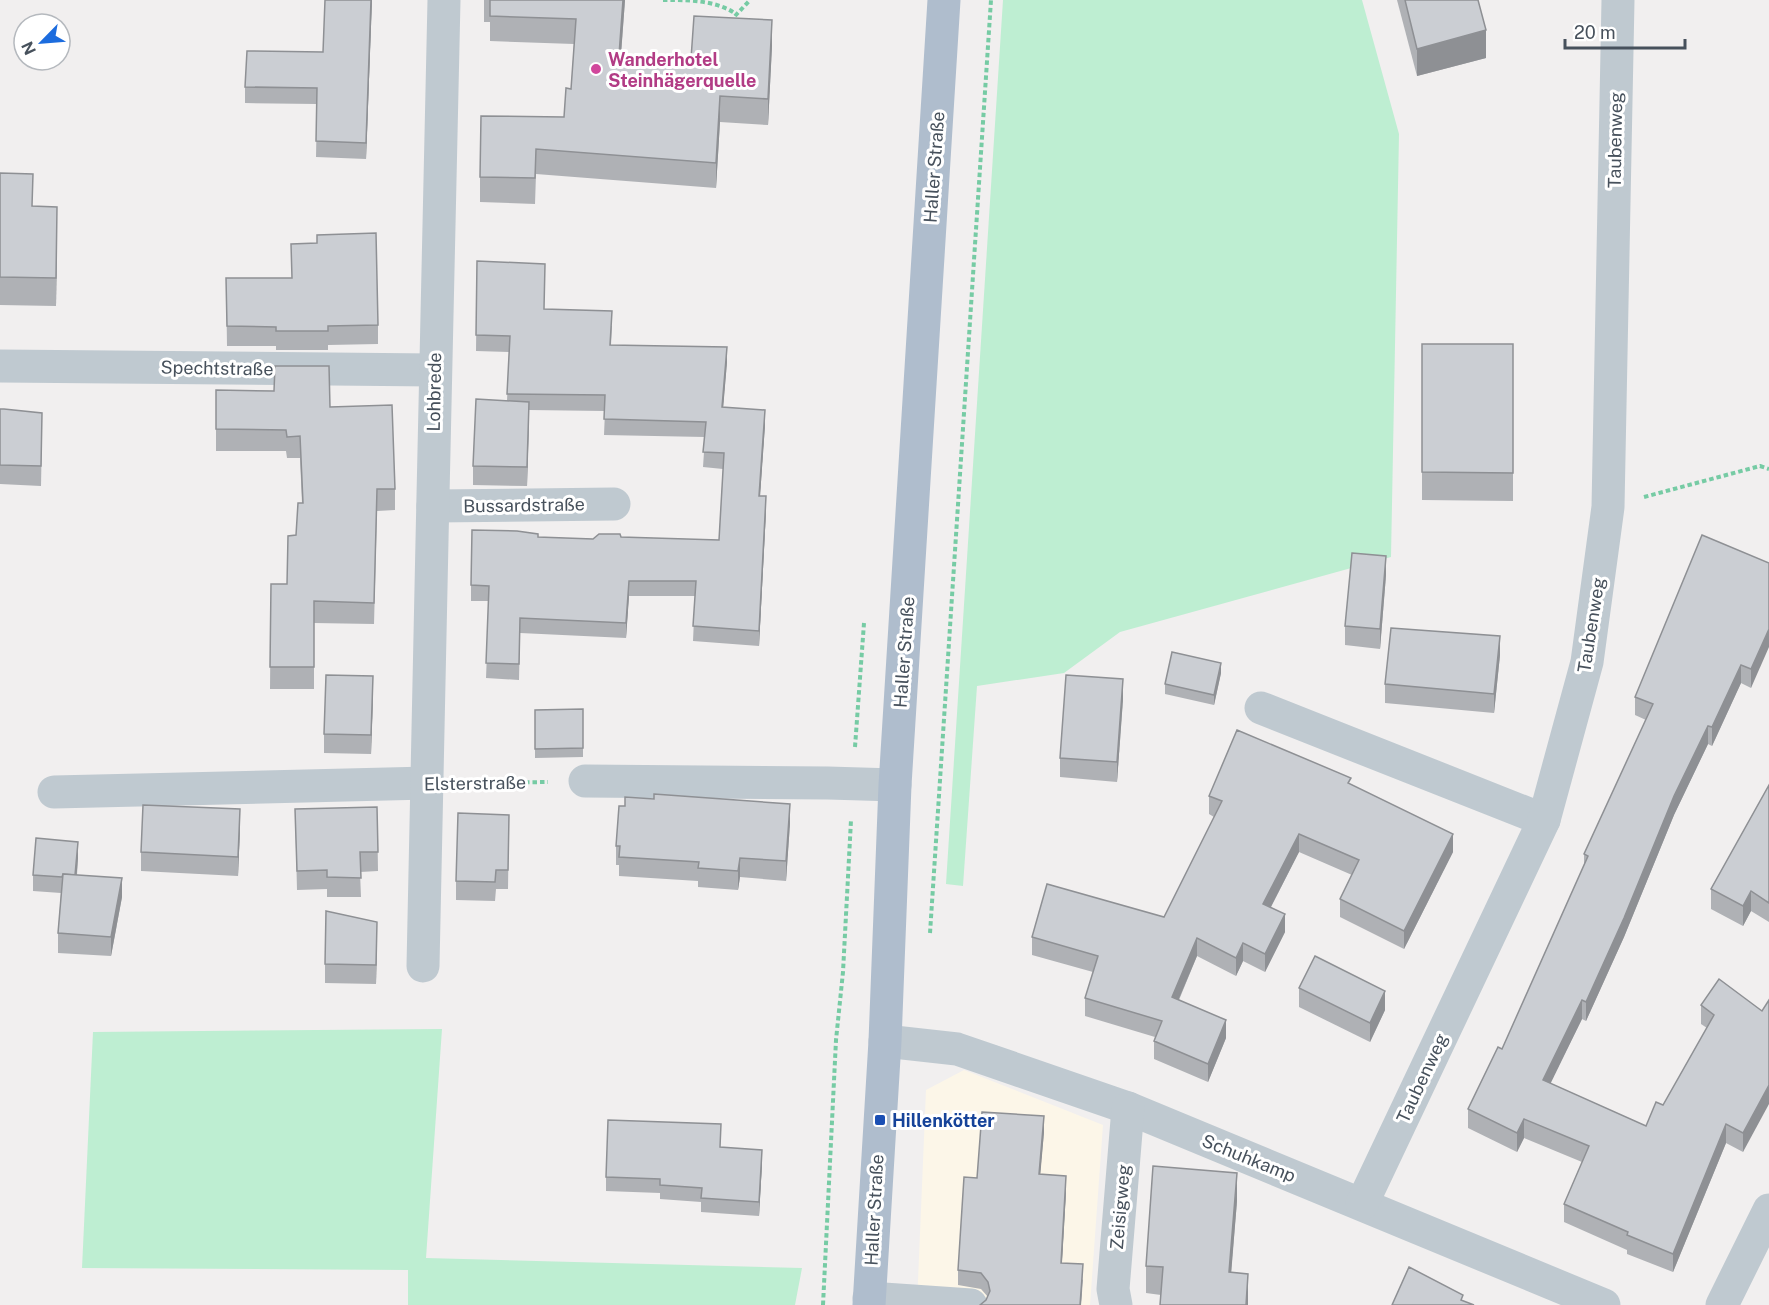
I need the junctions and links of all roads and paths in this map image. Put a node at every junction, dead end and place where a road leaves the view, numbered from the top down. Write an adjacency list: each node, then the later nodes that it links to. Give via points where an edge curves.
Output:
1 (444, 0): 10 (street, Lohbrede)
2 (663, 0): 7 (path, via 695,0 727,7)
3 (750, 0): 7 (path)
4 (944, 0): 18 (main road, Haller Straße)
5 (991, 0): 21 (path)
6 (1618, 0): 14 (street, Taubenweg)
7 (736, 14): 8 (path)
8 (734, 20)
9 (0, 366): 10 (street, Spechtstraße)
10 (434, 370): 13 (street, Lohbrede)
11 (1769, 470): 14 (path, via 1760,466)
12 (614, 504): 13 (street, Bussardstraße)
13 (433, 506): 17 (street, Lohbrede)
14 (1608, 507): 20 (street, Taubenweg, via 1587,662)
15 (1261, 708): 20 (street)
16 (585, 782): 17 (path, Elsterstraße); 18 (street)
17 (428, 783): 19 (street, Elsterstraße); 22 (street, Lohbrede)
18 (896, 786): 23 (main road, Haller Straße)
19 (54, 792)
20 (1544, 820): 25 (street, Taubenweg)
21 (929, 941)
22 (423, 966)
23 (885, 1041): 24 (street, Schuhkamp, via 957,1049); 27 (main road, Haller Straße)
24 (1128, 1108): 25 (street, Schuhkamp); 29 (street, Zeisigweg, via 1113,1289)
25 (1362, 1204): 30 (street, Schuhkamp)
26 (1769, 1210): 31 (street)
27 (869, 1301): 28 (street)
28 (971, 1305)
29 (1116, 1305)
30 (1604, 1305)
31 (1722, 1305)

